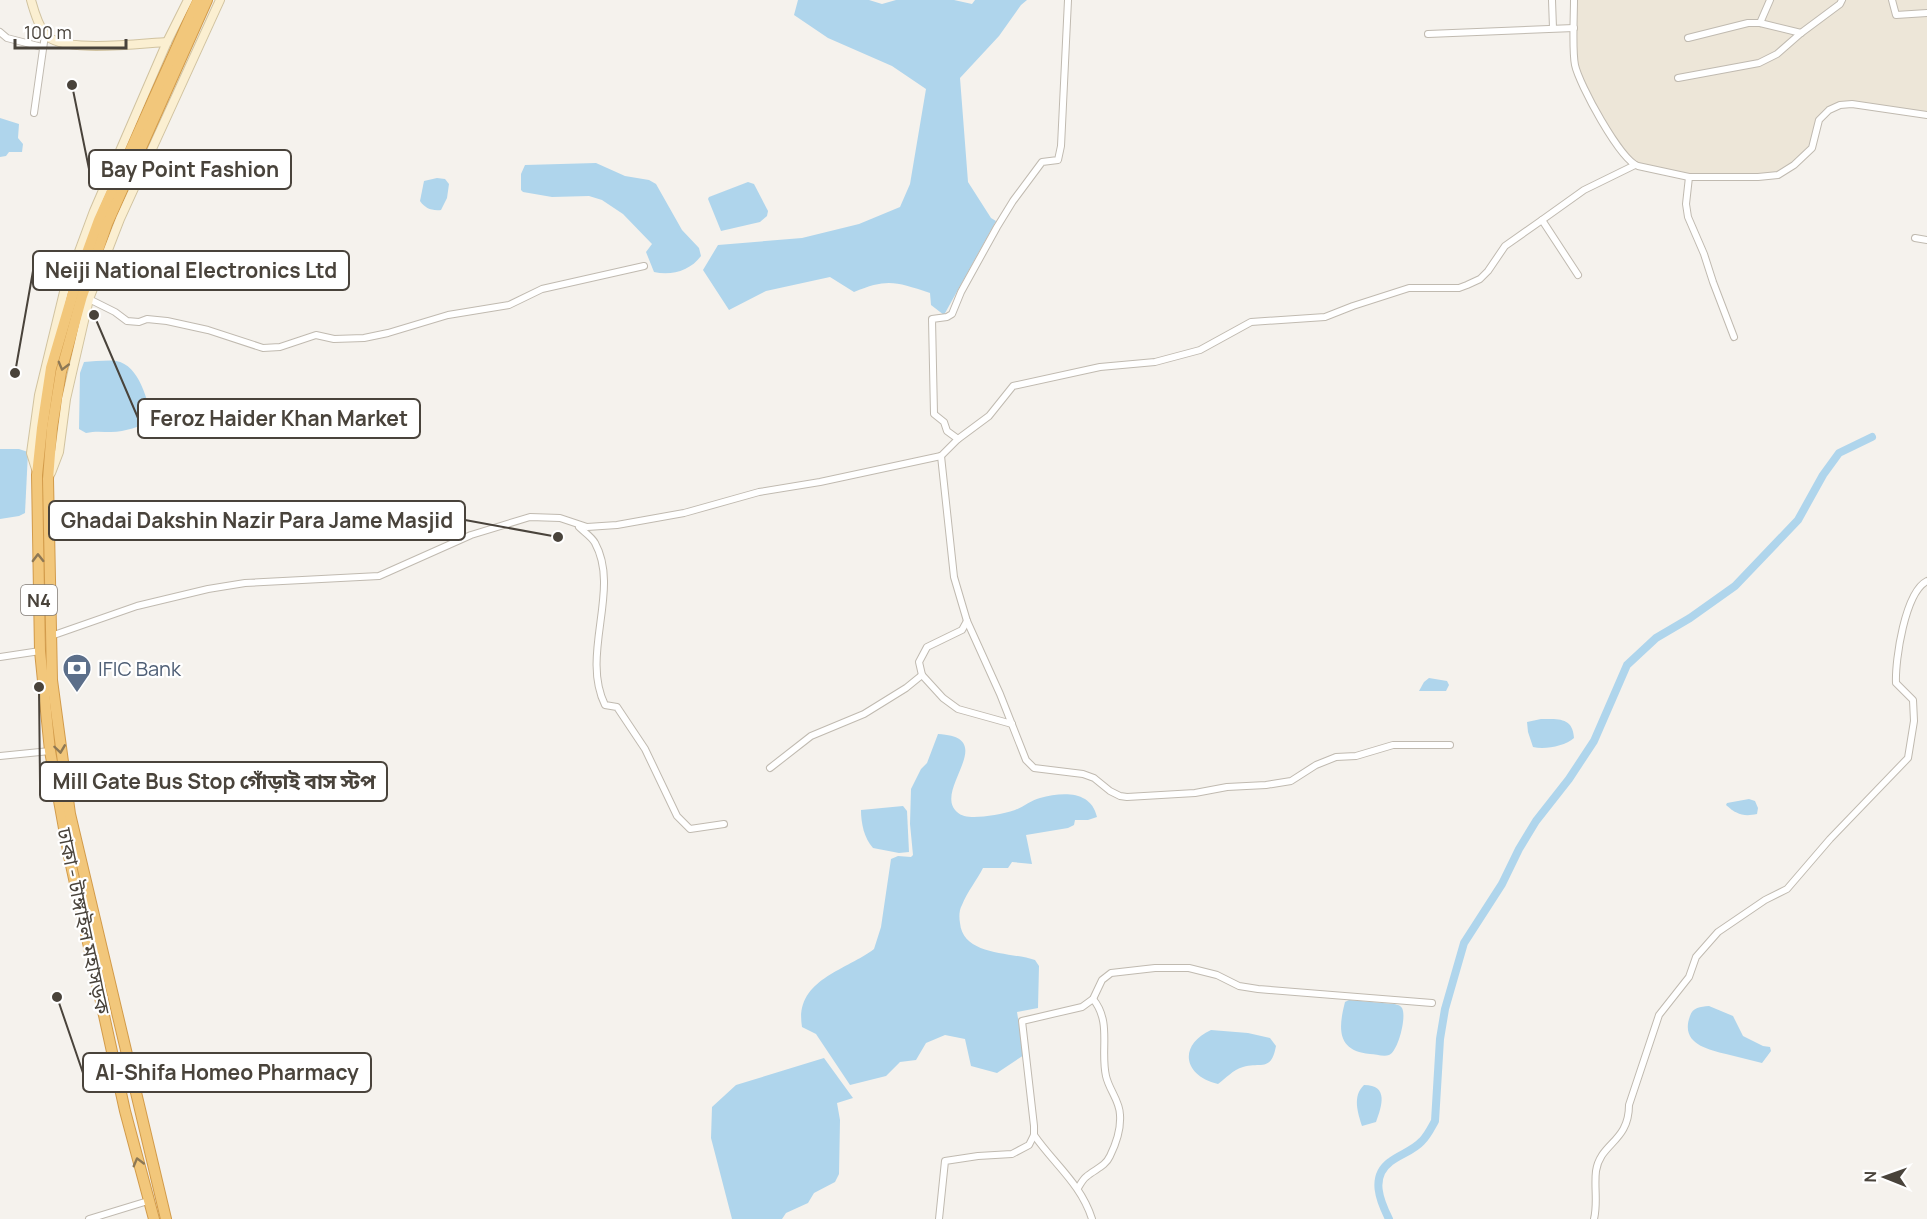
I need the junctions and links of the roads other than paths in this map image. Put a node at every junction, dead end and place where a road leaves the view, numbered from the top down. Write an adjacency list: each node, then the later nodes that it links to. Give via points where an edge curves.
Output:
1 (32, 0): 19 (main road)
2 (188, 0): 21 (main road)
3 (198, 0): 37 (highway, ঢাকা - টাঙ্গাইল মহাসড়ক / N4, via 99,220 76,283 51,368 42,428)
4 (207, 0): 37 (highway, ঢাকা - টাঙ্গাইল মহাসড়ক / N4, one-way to 37, via 107,224 82,296 61,372)
5 (220, 0): 33 (main road, via 125,208)
6 (1068, 0): 35 (street, via 1058,160 1042,162 1013,201 952,314 932,319 934,414)
7 (1551, 0): 14 (street)
8 (1574, 0): 15 (street)
9 (1770, 0): 13 (street)
10 (1842, 0): 17 (street)
11 (1892, 0): 12 (street, via 1896,15)
12 (1927, 13)
13 (1760, 23): 17 (street); 20 (street)
14 (1553, 28): 15 (street); 18 (street)
15 (1574, 28): 26 (street, via 1575,65 1615,144)
16 (0, 32): 22 (street, via 7,38)
17 (1801, 33): 23 (street, via 1777,54 1759,63)
18 (1428, 34)
19 (45, 35): 21 (main road, via 57,43 84,46); 22 (street)
20 (1688, 38)
21 (167, 42): 37 (main road, via 94,211 64,292 39,394 31,453)
22 (42, 47): 24 (street)
23 (1678, 78)
24 (34, 113)
25 (1927, 115): 27 (street, via 1840,105 1820,120 1812,148 1778,175)
26 (1635, 165): 27 (street); 28 (street, via 1584,190)
27 (1689, 177): 34 (street, via 1688,217)
28 (1542, 220): 32 (street); 35 (street, via 1505,246 1480,279 1459,288 1409,288 1325,317 1251,322 1200,350 1155,362 1100,367 1013,386 989,416)
29 (1915, 238): 30 (street)
30 (1927, 240)
31 (644, 266): 33 (street, via 542,289 509,304 448,315 388,333 334,339 316,335 280,347 263,348 167,321 127,321)
32 (1578, 275)
33 (89, 300): 37 (main road, via 66,399 59,452)
34 (1734, 337)
35 (958, 439): 36 (street)
36 (941, 456): 38 (street, via 759,492 684,513 596,527); 40 (street, via 954,577)
37 (43, 477): 41 (highway, ঢাকা - টাঙ্গাইল মহাসড়ক / N4); 42 (highway, ঢাকা - টাঙ্গাইল মহাসড়ক / N4, one-way to 37)
38 (578, 525): 41 (street, via 560,518 530,517 471,536 379,576 245,583 208,589 137,606); 50 (street, via 594,541 602,557 604,591 595,664 605,705 617,707 645,749 677,816 690,829)
39 (1927, 581): 63 (street, via 1913,595 1908,608 1895,671 1896,684 1913,700 1908,758 1787,889 1719,932 1696,957 1689,977 1659,1015 1624,1131 1603,1155 1596,1170)
40 (967, 621): 44 (street, via 962,630 927,647 919,662); 45 (street)
41 (50, 637): 53 (highway, ঢাকা - টাঙ্গাইল মহাসড়ক / N4, one-way to 53, via 53,692 70,814)
42 (40, 651): 43 (street); 47 (highway, ঢাকা - টাঙ্গাইল মহাসড়ক / N4)
43 (0, 657)
44 (922, 675): 45 (street, via 958,709); 49 (street, via 864,714 811,736)
45 (1012, 724): 46 (street, via 1026,760 1034,768 1083,774 1127,797 1274,784 1291,781 1336,757 1356,756 1393,745)
46 (1450, 745)
47 (50, 751): 48 (street); 54 (highway, ঢাকা - টাঙ্গাইল মহাসড়ক / N4)
48 (0, 756)
49 (770, 768)
50 (724, 824)
51 (1093, 999): 52 (street, via 1102,980 1111,973 1190,968 1258,989); 55 (street, via 1082,1007 1022,1022); 56 (street, via 1105,1033 1105,1074 1120,1116 1109,1158)
52 (1432, 1003)
53 (127, 1057): 54 (highway); 60 (highway, ঢাকা - টাঙ্গাইল মহাসড়ক / N4)
54 (114, 1060): 57 (highway, ঢাকা - টাঙ্গাইল মহাসড়ক / N4, one-way to 54)
55 (1034, 1135): 56 (street); 61 (street, via 1029,1145 1012,1154 945,1161)
56 (1078, 1188): 62 (street)
57 (148, 1201): 58 (street); 59 (highway, ঢাকা - টাঙ্গাইল মহাসড়ক / N4)
58 (89, 1219)
59 (154, 1219)
60 (166, 1219)
61 (939, 1219)
62 (1092, 1219)
63 (1594, 1219)

